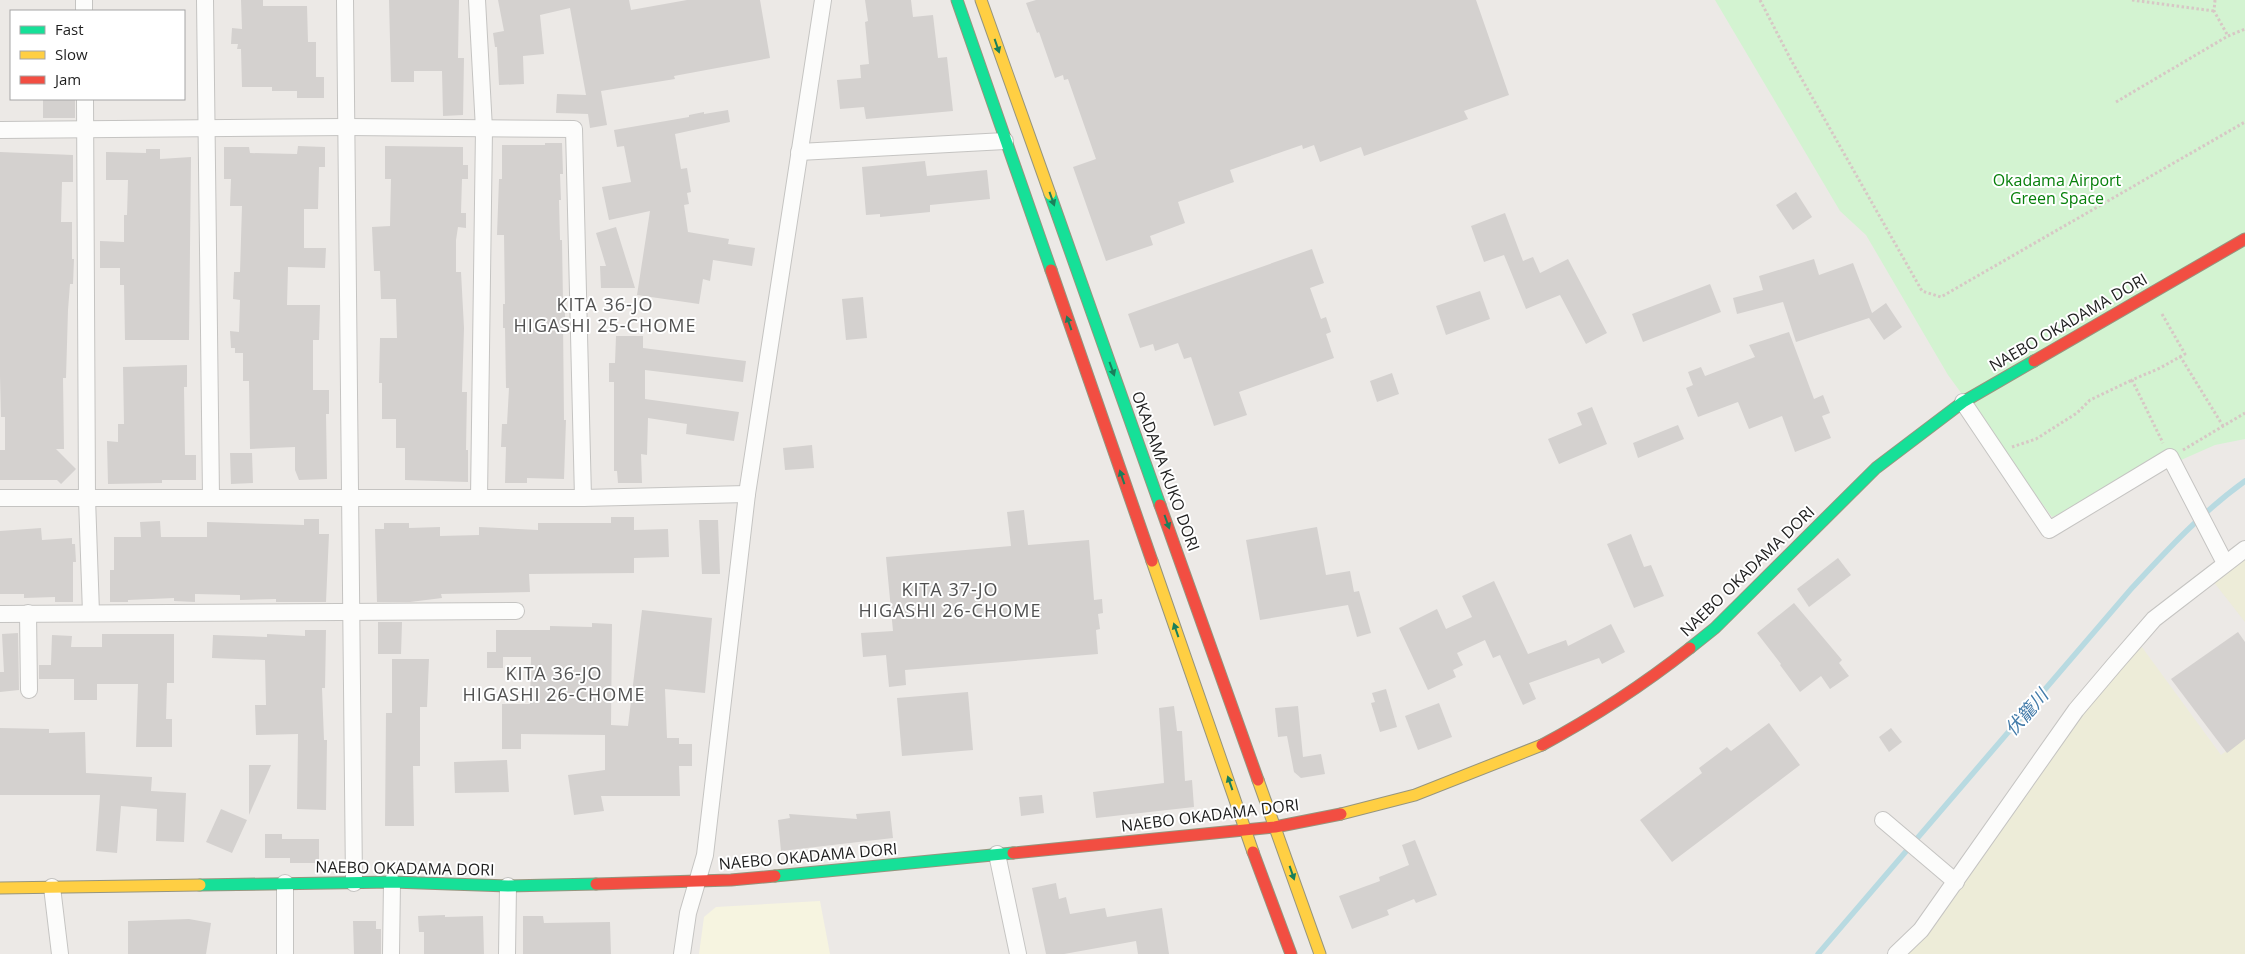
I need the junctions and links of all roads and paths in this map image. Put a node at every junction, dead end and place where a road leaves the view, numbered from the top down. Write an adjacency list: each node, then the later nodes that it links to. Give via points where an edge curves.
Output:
1 (205, 0): 20 (street)
2 (345, 0): 16 (street)
3 (477, 0): 17 (street)
4 (823, 0): 22 (street)
5 (957, 0): 21 (main road)
6 (981, 0): 48 (main road, OKADAMA KUKO DORI, one-way to 48)
7 (1760, 0): 15 (path, via 1922,290 1941,297)
8 (2132, 0): 10 (path)
9 (2215, 0): 10 (path)
10 (2214, 11): 12 (path)
11 (2245, 29): 12 (path)
12 (2228, 36): 14 (path)
13 (85, 100): 19 (street)
14 (2116, 102)
15 (2245, 122)
16 (346, 127): 17 (street); 20 (street); 34 (street)
17 (484, 129): 37 (street); 38 (street, via 574,129)
18 (0, 130): 19 (street)
19 (85, 130): 20 (street); 36 (street)
20 (207, 130): 33 (street)
21 (1005, 141): 22 (street); 49 (main road, one-way to 21)
22 (799, 152): 32 (street)
23 (2245, 239): 27 (main road, NAEBO OKADAMA DORI)
24 (2162, 314): 25 (path, via 2185,354)
25 (2180, 356): 26 (path); 29 (path)
26 (2132, 380): 30 (path, via 2090,400 2077,413 2036,439 2013,446); 31 (path)
27 (1963, 402): 30 (street); 48 (main road, NAEBO OKADAMA DORI, via 1876,468 1715,628 1645,683 1579,725 1535,748 1415,795 1352,812)
28 (2245, 413): 29 (path)
29 (2223, 426): 31 (path)
30 (1999, 456): 31 (street, via 2049,530)
31 (2170, 457): 40 (street)
32 (747, 494): 38 (street); 51 (street, via 706,854)
33 (211, 497): 34 (street); 36 (street)
34 (349, 497): 37 (street); 41 (street)
35 (0, 498): 36 (street)
36 (87, 498): 43 (street)
37 (479, 498): 38 (street)
38 (583, 498)
39 (2245, 549): 40 (street)
40 (2225, 563): 54 (street, via 2154,619 2115,664 2071,718)
41 (351, 611): 42 (street); 43 (street); 52 (street)
42 (516, 611)
43 (91, 613): 45 (street)
44 (0, 614): 45 (street)
45 (28, 614): 46 (street)
46 (29, 690)
47 (1884, 820): 54 (street)
48 (1275, 827): 49 (main road, NAEBO OKADAMA DORI); 66 (main road, OKADAMA KUKO DORI, one-way to 66)
49 (1245, 830): 50 (main road, NAEBO OKADAMA DORI); 65 (main road)
50 (997, 854): 51 (main road, NAEBO OKADAMA DORI); 64 (street)
51 (698, 881): 56 (main road, NAEBO OKADAMA DORI); 63 (street, via 688,913)
52 (354, 882): 53 (main road, NAEBO OKADAMA DORI); 55 (main road, NAEBO OKADAMA DORI)
53 (392, 882): 56 (main road, NAEBO OKADAMA DORI); 61 (street)
54 (1956, 882): 67 (street, via 1921,930)
55 (285, 884): 57 (main road, NAEBO OKADAMA DORI); 60 (street)
56 (508, 886): 62 (street)
57 (52, 887): 58 (main road, NAEBO OKADAMA DORI); 59 (street)
58 (0, 888)
59 (60, 954)
60 (285, 954)
61 (391, 954)
62 (507, 954)
63 (682, 954)
64 (1018, 954)
65 (1292, 954)
66 (1320, 954)
67 (1896, 954)

